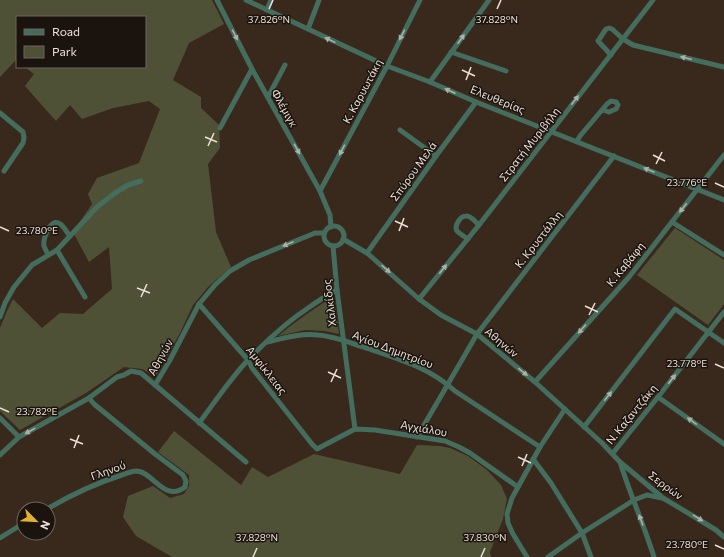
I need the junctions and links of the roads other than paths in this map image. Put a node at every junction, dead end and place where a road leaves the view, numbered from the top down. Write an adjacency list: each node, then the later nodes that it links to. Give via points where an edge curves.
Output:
1 (217, 0): 16 (street, Φλέμιγκ, one-way to 16)
2 (246, 0): 8 (street, Ελευθερίας)
3 (271, 0): 8 (street)
4 (319, 0): 9 (street)
5 (420, 0): 14 (street, Κ. Καρυωτάκη, one-way to 14)
6 (488, 0): 11 (street, one-way to 6)
7 (653, 0): 10 (street, Στρατή Μυριβήλη)
8 (267, 10): 9 (street, Ελευθερίας)
9 (308, 29): 14 (street, Ελευθερίας, one-way to 9)
10 (623, 40): 12 (street, Στρατή Μυριβήλη); 12 (street, via 612,29 606,29 598,41); 15 (street, one-way to 10, via 633,45)
11 (452, 52): 17 (street); 18 (street)
12 (611, 55): 25 (street, Στρατή Μυριβήλη, one-way to 12)
13 (285, 65): 19 (street)
14 (387, 66): 18 (street, Ελευθερίας); 33 (street, Κ. Καρυωτάκη, one-way to 33)
15 (724, 68)
16 (252, 69): 19 (street, Φλέμιγκ); 23 (street)
17 (506, 71)
18 (430, 82): 20 (street, Ελευθερίας, one-way to 18)
19 (268, 97): 33 (street, Φλέμιγκ, one-way to 33)
20 (476, 102): 25 (street, Ελευθερίας); 28 (street, Σπύρου Μελά)
21 (603, 110): 26 (street)
22 (0, 113): 30 (street, via 23,132 24,136)
23 (220, 128)
24 (400, 130): 28 (street)
25 (551, 131): 26 (street, Ελευθερίας); 36 (street, Στρατή Μυριβήλη)
26 (577, 141): 29 (street, Ελευθερίας)
27 (724, 155): 32 (street, Κ. Καβάφη)
28 (436, 156): 44 (street, Σπύρου Μελά)
29 (614, 156): 32 (street, Ελευθερίας, one-way to 29); 54 (street, Κ. Κρυστάλλη)
30 (4, 171)
31 (142, 181): 39 (street, via 128,185 115,193 97,207)
32 (697, 189): 34 (street, Ελευθερίας); 35 (street, Κ. Καβάφη, one-way to 35)
33 (320, 191): 37 (street, Φλέμιγκ, via 330,215)
34 (724, 200)
35 (672, 222): 46 (street); 59 (street, Κ. Καβάφη, one-way to 59, via 629,277)
36 (480, 225): 41 (street, Στρατή Μυριβήλη); 41 (street, via 469,216 463,217 456,224 457,231)
37 (331, 227): 38 (street); 40 (street, via 341,229)
38 (324, 233): 42 (street, via 327,243); 50 (street, Αθηνών, one-way to 50, via 315,233 249,260 214,285)
39 (70, 236): 43 (street); 45 (street, via 60,224 52,223 44,242)
40 (343, 239): 42 (street); 44 (street, Αθηνών)
41 (468, 239): 49 (street, Στρατή Μυριβήλη, one-way to 41)
42 (333, 246): 47 (street, Χαλκίδος)
43 (57, 250): 45 (street); 48 (street)
44 (367, 252): 49 (street, Αθηνών, one-way to 49)
45 (48, 255): 52 (street, via 32,264 14,287)
46 (724, 255)
47 (337, 290): 55 (street, Χαλκίδος); 56 (street, via 311,305)
48 (84, 297)
49 (419, 299): 54 (street, Αθηνών, via 441,315)
50 (199, 304): 58 (street, Αμφίκλειας); 61 (street, Αθηνών)
51 (724, 312): 53 (street, Ν. Καζαντζάκη)
52 (0, 317)
53 (708, 331): 57 (street); 62 (street, Ν. Καζαντζάκη, one-way to 53); 67 (street, one-way to 53, via 675,309)
54 (477, 334): 59 (street, Αθηνών, one-way to 59); 60 (street, Κ. Κρυστάλλη)
55 (343, 340): 56 (street, Αγίου Δημητρίου, via 304,334); 60 (street, Αγίου Δημητρίου, via 417,366); 68 (street, Χαλκίδος)
56 (267, 342): 58 (street)
57 (724, 342)
58 (248, 360): 66 (street); 74 (street, Αμφίκλειας)
59 (536, 382): 64 (street, Αθηνών)
60 (448, 384): 70 (street, Κ. Κρυστάλλη); 73 (street, Αγίου Δημητρίου)
61 (155, 385): 63 (street, Αθηνών, via 141,373 131,371 117,377); 66 (street)
62 (658, 396): 72 (street, one-way to 62); 75 (street, Ν. Καζαντζάκη)
63 (89, 398): 69 (street, Αθηνών, one-way to 69); 83 (street, Γληνού, via 183,475 185,487 170,491 141,471 135,471 109,479)
64 (564, 409): 67 (street, Αθηνών); 73 (street)
65 (0, 418): 69 (street)
66 (199, 423): 78 (street)
67 (584, 427): 71 (street, Αθηνών)
68 (355, 430): 70 (street, Αγχιάλου, via 375,430); 74 (street, Αγχιάλου)
69 (19, 437): 76 (street, Αθηνών)
70 (417, 437): 80 (street, Αγχιάλου, via 445,441 459,447)
71 (602, 443): 75 (street, Σερρών)
72 (724, 444)
73 (540, 448): 77 (street)
74 (317, 449)
75 (612, 453): 79 (street, Σερρών)
76 (0, 455)
77 (534, 459): 80 (street); 85 (street)
78 (246, 462)
79 (620, 462): 81 (street, Σερρών); 82 (street)
80 (518, 487): 89 (street, via 507,514 508,523)
81 (663, 498): 82 (street, via 647,495); 86 (street, Σερρών, one-way to 86)
82 (634, 500): 85 (street); 88 (street, one-way to 82)
83 (56, 504)
84 (16, 528): 87 (street)
85 (582, 533): 90 (street); 91 (street)
86 (724, 537)
87 (0, 538)
88 (654, 555): 92 (street)
89 (527, 557)
90 (548, 557)
91 (591, 557)
92 (660, 557)

